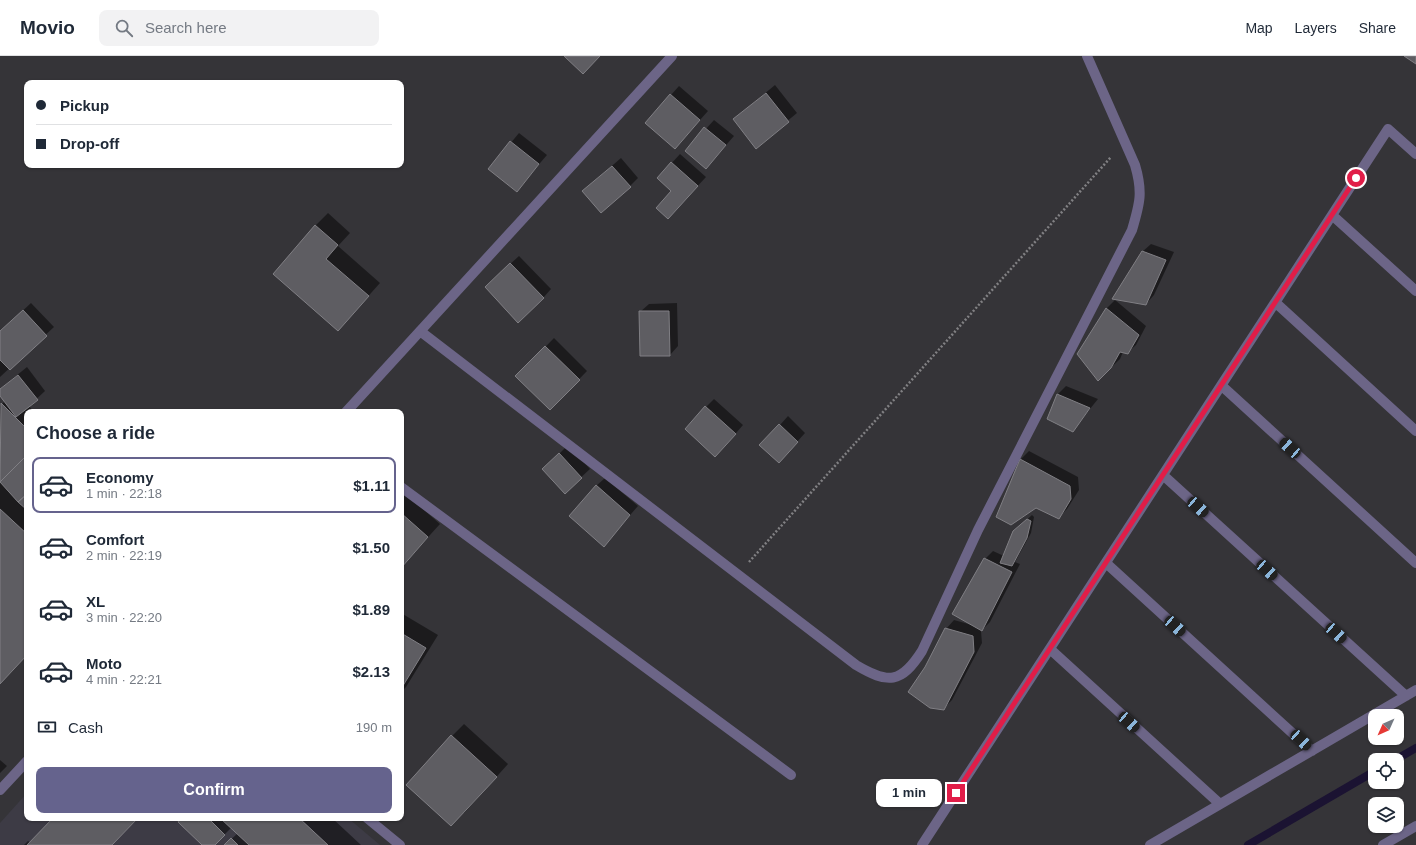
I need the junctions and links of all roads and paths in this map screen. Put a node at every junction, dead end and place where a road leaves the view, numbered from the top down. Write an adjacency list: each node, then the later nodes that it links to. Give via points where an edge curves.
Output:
1 (672, 56): 8 (street)
2 (1087, 56): 3 (street)
3 (1125, 142): 16 (path); 16 (street, via 1140,184 1139,206 1132,230 1015,456 912,667 900,676 892,678 869,673)
4 (1416, 154): 5 (street, via 1388,129)
5 (1332, 215): 6 (street); 7 (street)
6 (1416, 291)
7 (1276, 303): 9 (street); 11 (street)
8 (420, 331): 10 (street); 16 (street)
9 (1222, 386): 12 (street); 15 (street)
10 (349, 409)
11 (1416, 431)
12 (1164, 475): 14 (street); 19 (street)
13 (404, 489): 22 (street)
14 (1106, 563): 17 (street); 20 (street)
15 (1416, 563)
16 (738, 574)
17 (1050, 649): 24 (street); 28 (street)
18 (1416, 690): 19 (street)
19 (1406, 696): 20 (street)
20 (1312, 751): 24 (street)
21 (24, 764): 23 (street)
22 (791, 775)
23 (0, 790)
24 (1220, 804): 29 (street)
25 (371, 821): 27 (street)
26 (1416, 826): 30 (street)
27 (400, 845)
28 (922, 845)
29 (1150, 845)
30 (1383, 845)

